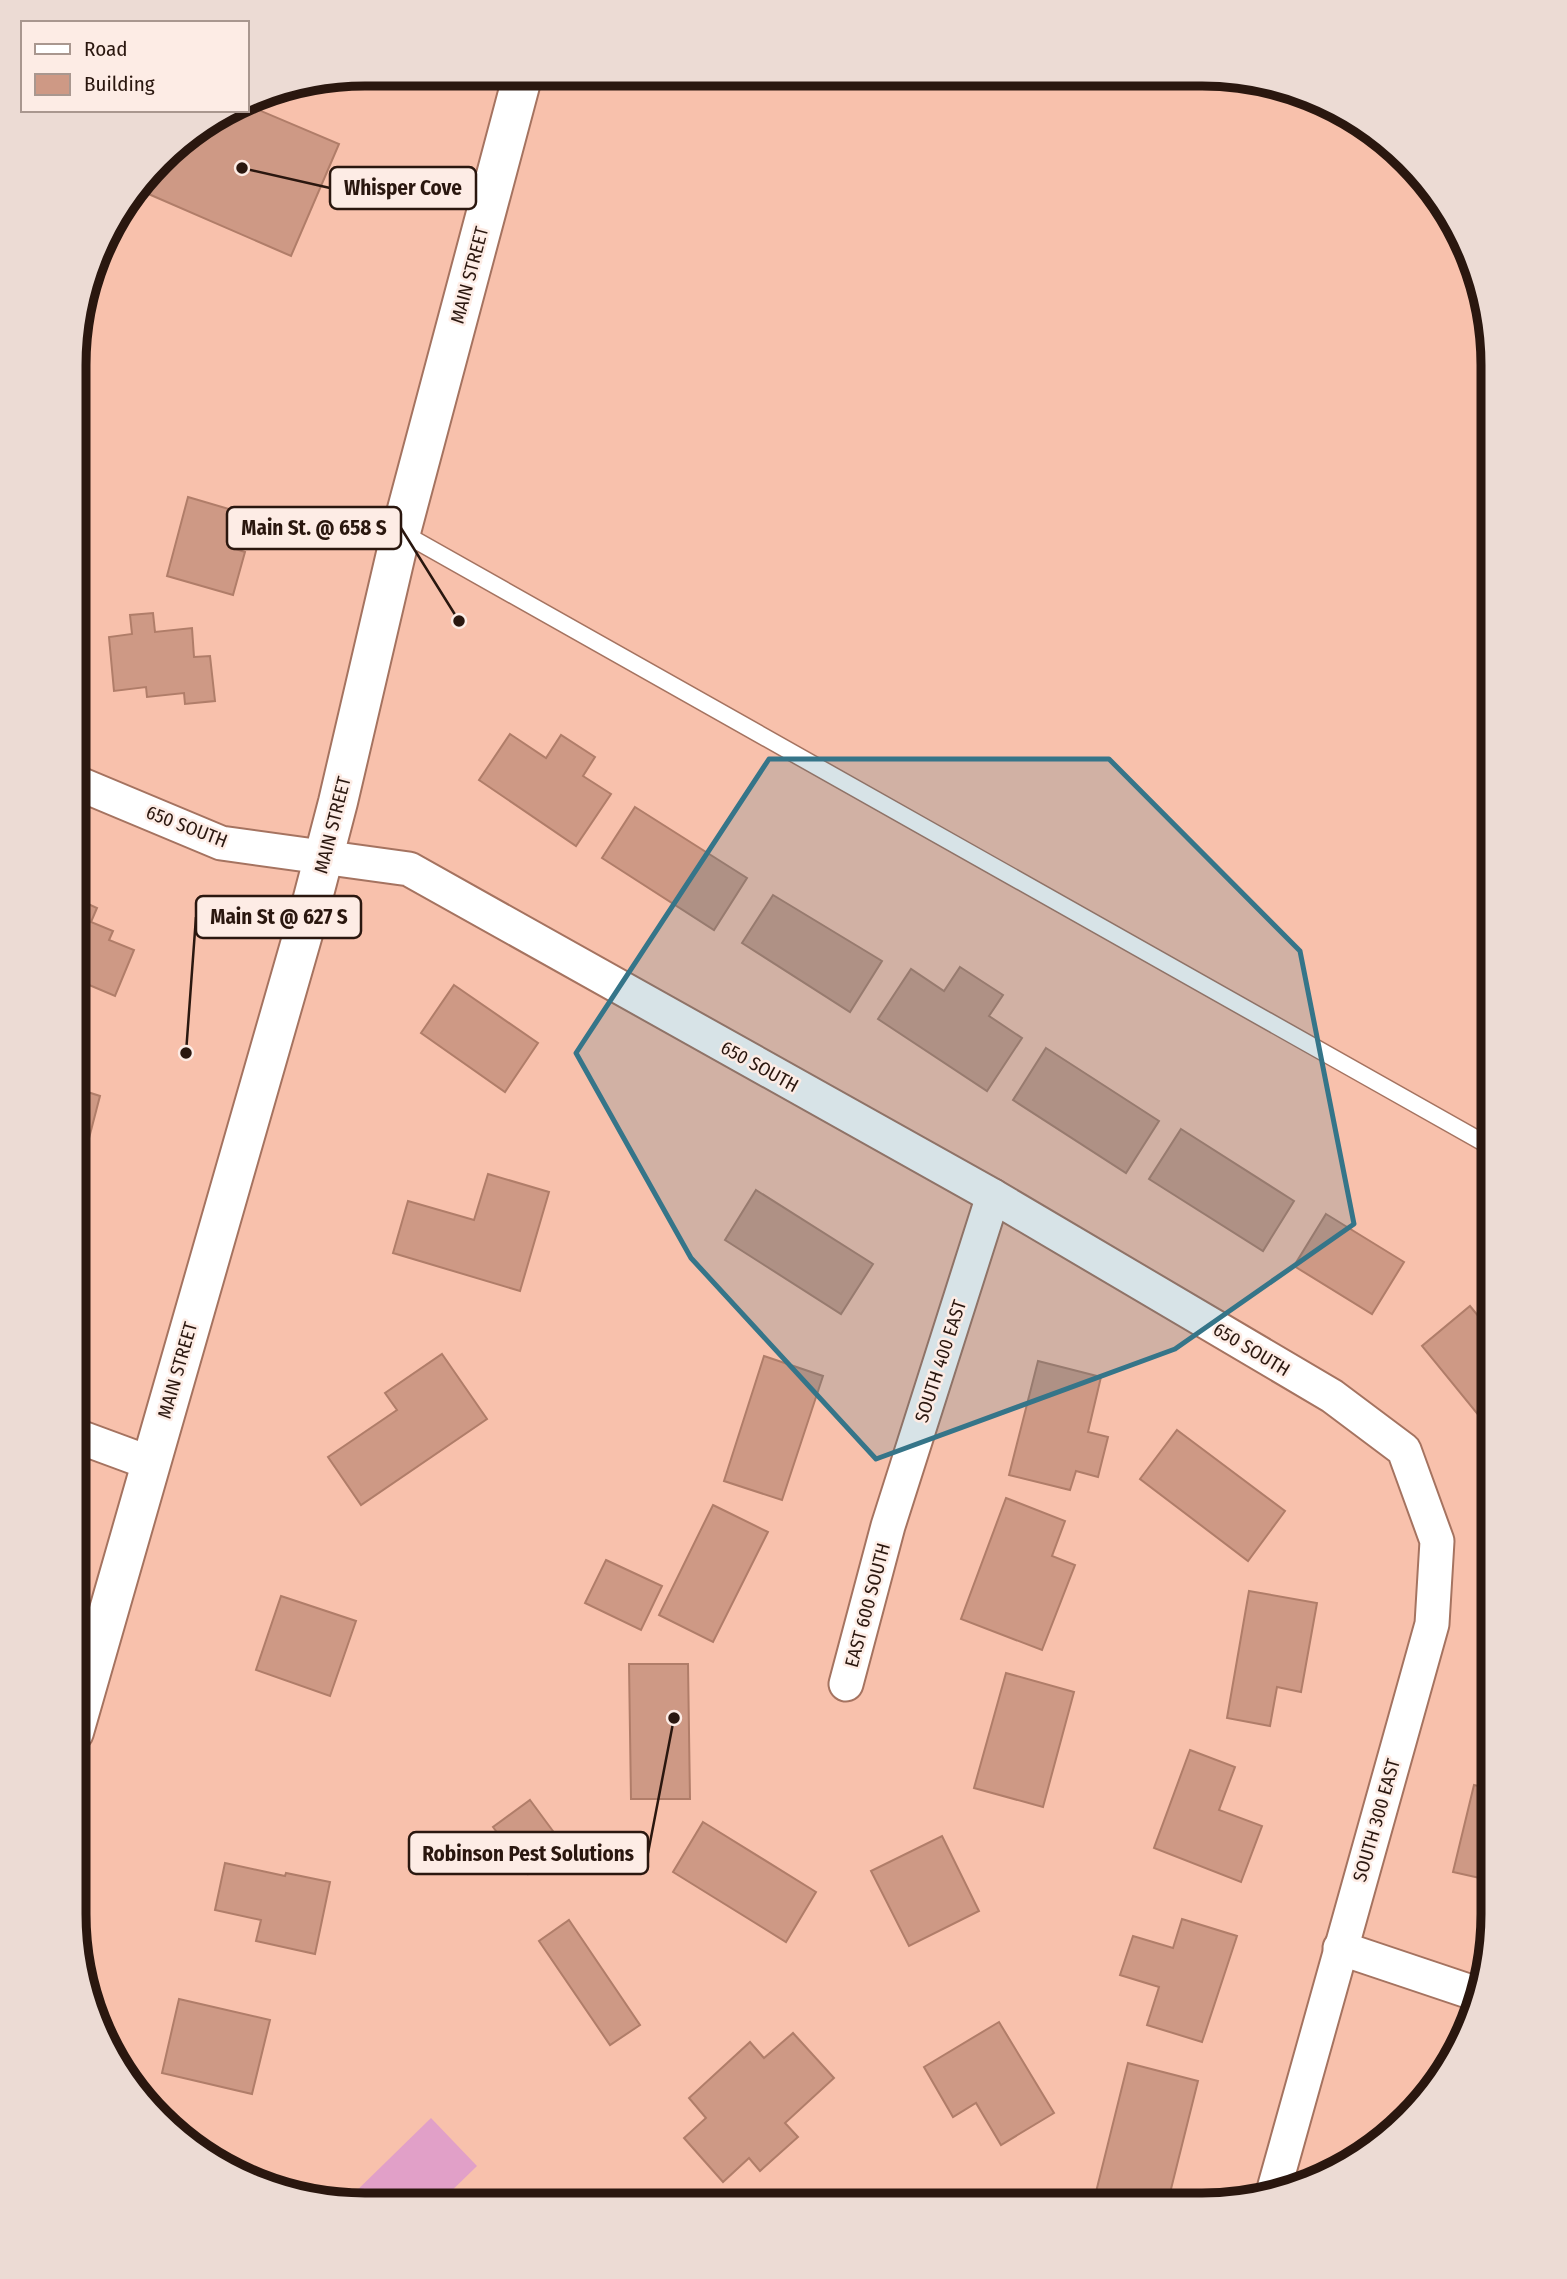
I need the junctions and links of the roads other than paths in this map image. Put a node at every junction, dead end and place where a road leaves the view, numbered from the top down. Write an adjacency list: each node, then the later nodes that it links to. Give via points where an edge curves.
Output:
1 (520, 86): 2 (main road, MAIN STREET)
2 (401, 532): 4 (main road, MAIN STREET); 5 (lane)
3 (86, 787): 4 (street, 650 SOUTH, via 221,843)
4 (323, 857): 6 (street, 650 SOUTH, via 409,870); 9 (main road, MAIN STREET)
5 (1481, 1141)
6 (993, 1196): 8 (street, 650 SOUTH, via 1332,1396); 10 (street, SOUTH 400 EAST)
7 (86, 1439): 9 (street)
8 (1404, 1450): 13 (street, SOUTH 300 EAST, via 1437,1541 1432,1624)
9 (150, 1463): 12 (main road, MAIN STREET)
10 (888, 1526): 11 (street, EAST 600 SOUTH)
11 (846, 1684)
12 (86, 1690)
13 (1340, 1948): 14 (street); 15 (street, SOUTH 300 EAST)
14 (1470, 1992)
15 (1276, 2183)

